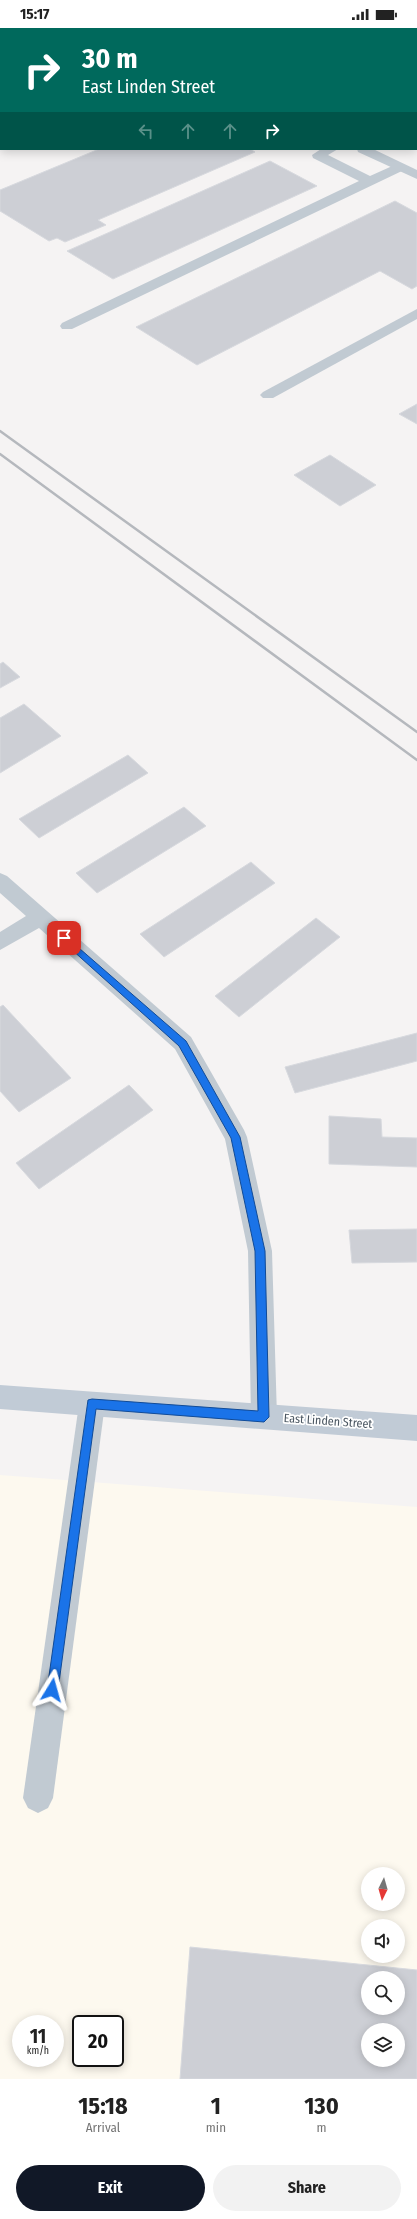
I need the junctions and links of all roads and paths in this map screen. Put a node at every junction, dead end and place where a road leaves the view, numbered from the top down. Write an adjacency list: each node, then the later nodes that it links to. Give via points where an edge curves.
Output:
1 (330, 150): 5 (street, via 318,155)
2 (365, 150): 3 (street)
3 (399, 167): 4 (street); 5 (street)
4 (417, 175)
5 (369, 181): 7 (street)
6 (417, 313): 8 (street)
7 (66, 326)
8 (268, 395)
9 (0, 882): 10 (street)
10 (41, 917): 11 (street); 14 (street, via 183,1043 236,1137 260,1251)
11 (0, 942)
12 (0, 1398): 13 (main road, East Linden Street)
13 (92, 1404): 14 (main road, East Linden Street); 16 (street)
14 (264, 1417): 15 (main road, East Linden Street)
15 (417, 1428)
16 (38, 1798)

